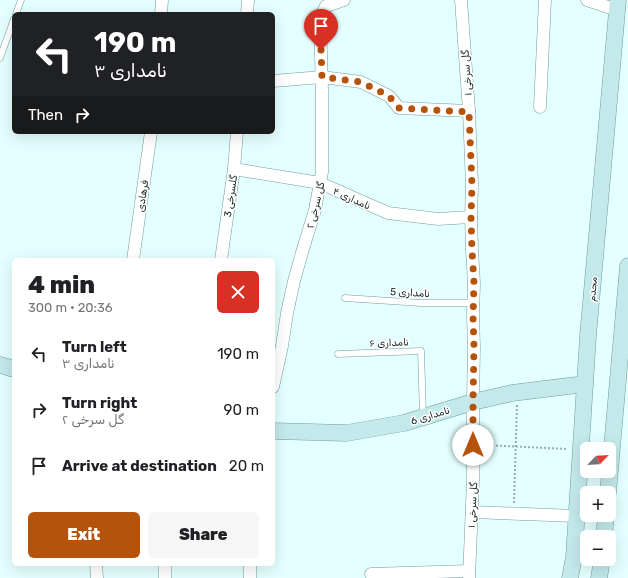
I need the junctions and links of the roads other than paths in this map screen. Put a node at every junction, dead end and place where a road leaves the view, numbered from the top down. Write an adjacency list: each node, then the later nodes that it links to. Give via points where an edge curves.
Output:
1 (21, 0): 9 (lane)
2 (162, 0): 10 (street)
3 (248, 0): 11 (street)
4 (344, 0): 14 (street, گل سرخی ۲, via 326,6 320,18)
5 (461, 0): 17 (street, گل سرخی ۱)
6 (546, 0): 16 (street)
7 (587, 0): 8 (street)
8 (618, 5): 32 (street, مجدم)
9 (17, 12)
10 (161, 12)
11 (247, 12)
12 (12, 25): 13 (lane)
13 (0, 58)
14 (322, 77): 15 (street); 17 (street, via 361,82 389,96 399,108); 21 (street, گل سرخی ۲)
15 (275, 81)
16 (540, 107)
17 (469, 112): 22 (street, گل سرخی ۱)
18 (151, 134): 23 (street, فرهادی)
19 (237, 134): 20 (street, گلسرخی 3)
20 (234, 169): 21 (street, نامداری ۴); 24 (street, گلسرخی 3)
21 (320, 183): 22 (street, نامداری ۴, via 388,214 438,219); 31 (street, گل سرخی ۲, via 315,210 294,281)
22 (471, 217): 27 (street, گل سرخی ۱)
23 (133, 258)
24 (221, 258)
25 (628, 266): 36 (street)
26 (345, 298): 27 (lane, نامداری 5, via 421,304)
27 (473, 303): 33 (street, گل سرخی ۱)
28 (338, 354): 34 (lane, نامداری ۶, via 421,351)
29 (0, 365): 30 (street)
30 (12, 368)
31 (275, 378)
32 (585, 384): 33 (street, نامداری 6, via 518,392); 38 (street, مجدم)
33 (473, 402): 34 (street, نامداری 6); 37 (street, گل سرخی ۱)
34 (423, 417): 35 (street, نامداری 6, via 347,433)
35 (275, 431)
36 (609, 486)
37 (472, 512): 38 (street); 44 (street, گل سرخی ۱)
38 (577, 516): 48 (street, مجدم)
39 (96, 566): 45 (street)
40 (165, 566): 46 (street)
41 (250, 566): 47 (street)
42 (601, 566): 49 (street)
43 (371, 574): 44 (street)
44 (469, 574)
45 (97, 578)
46 (165, 578)
47 (250, 578)
48 (570, 578)
49 (599, 578)

